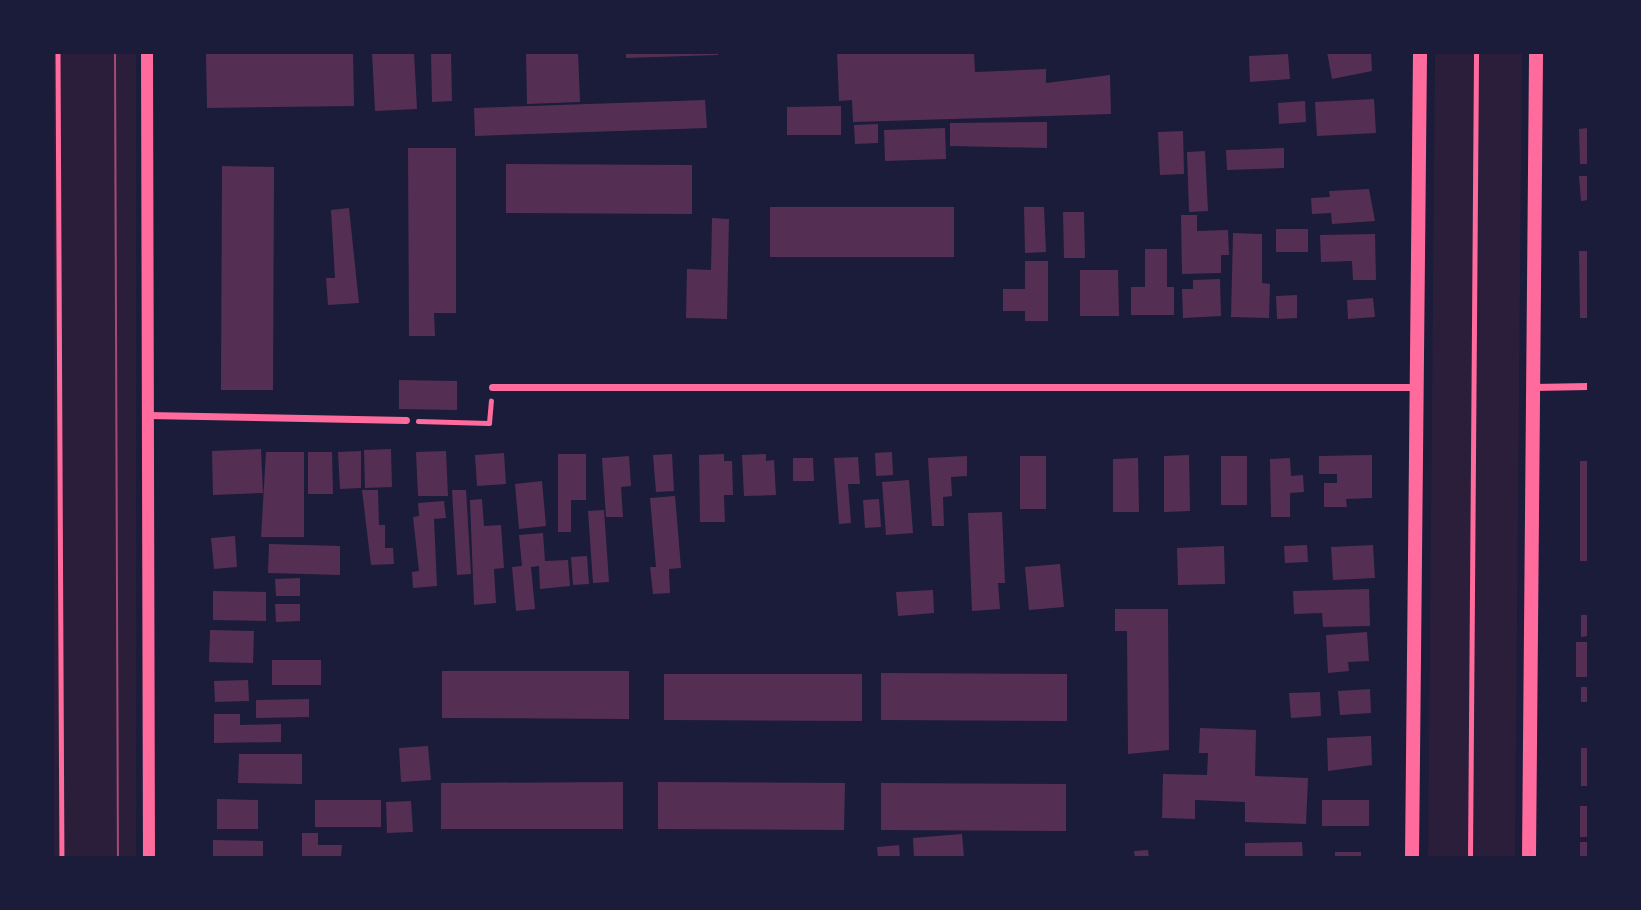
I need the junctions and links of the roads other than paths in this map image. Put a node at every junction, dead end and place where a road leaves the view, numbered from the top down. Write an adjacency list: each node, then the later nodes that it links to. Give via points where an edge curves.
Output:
1 (147, 52): 8 (street)
2 (1420, 52): 6 (main road)
3 (1536, 52): 7 (main road)
4 (1588, 386): 7 (street)
5 (492, 387): 6 (street)
6 (1418, 387): 11 (main road)
7 (1532, 387): 12 (main road)
8 (148, 415): 9 (street); 10 (street)
9 (406, 420)
10 (149, 858)
11 (1412, 858)
12 (1529, 858)

